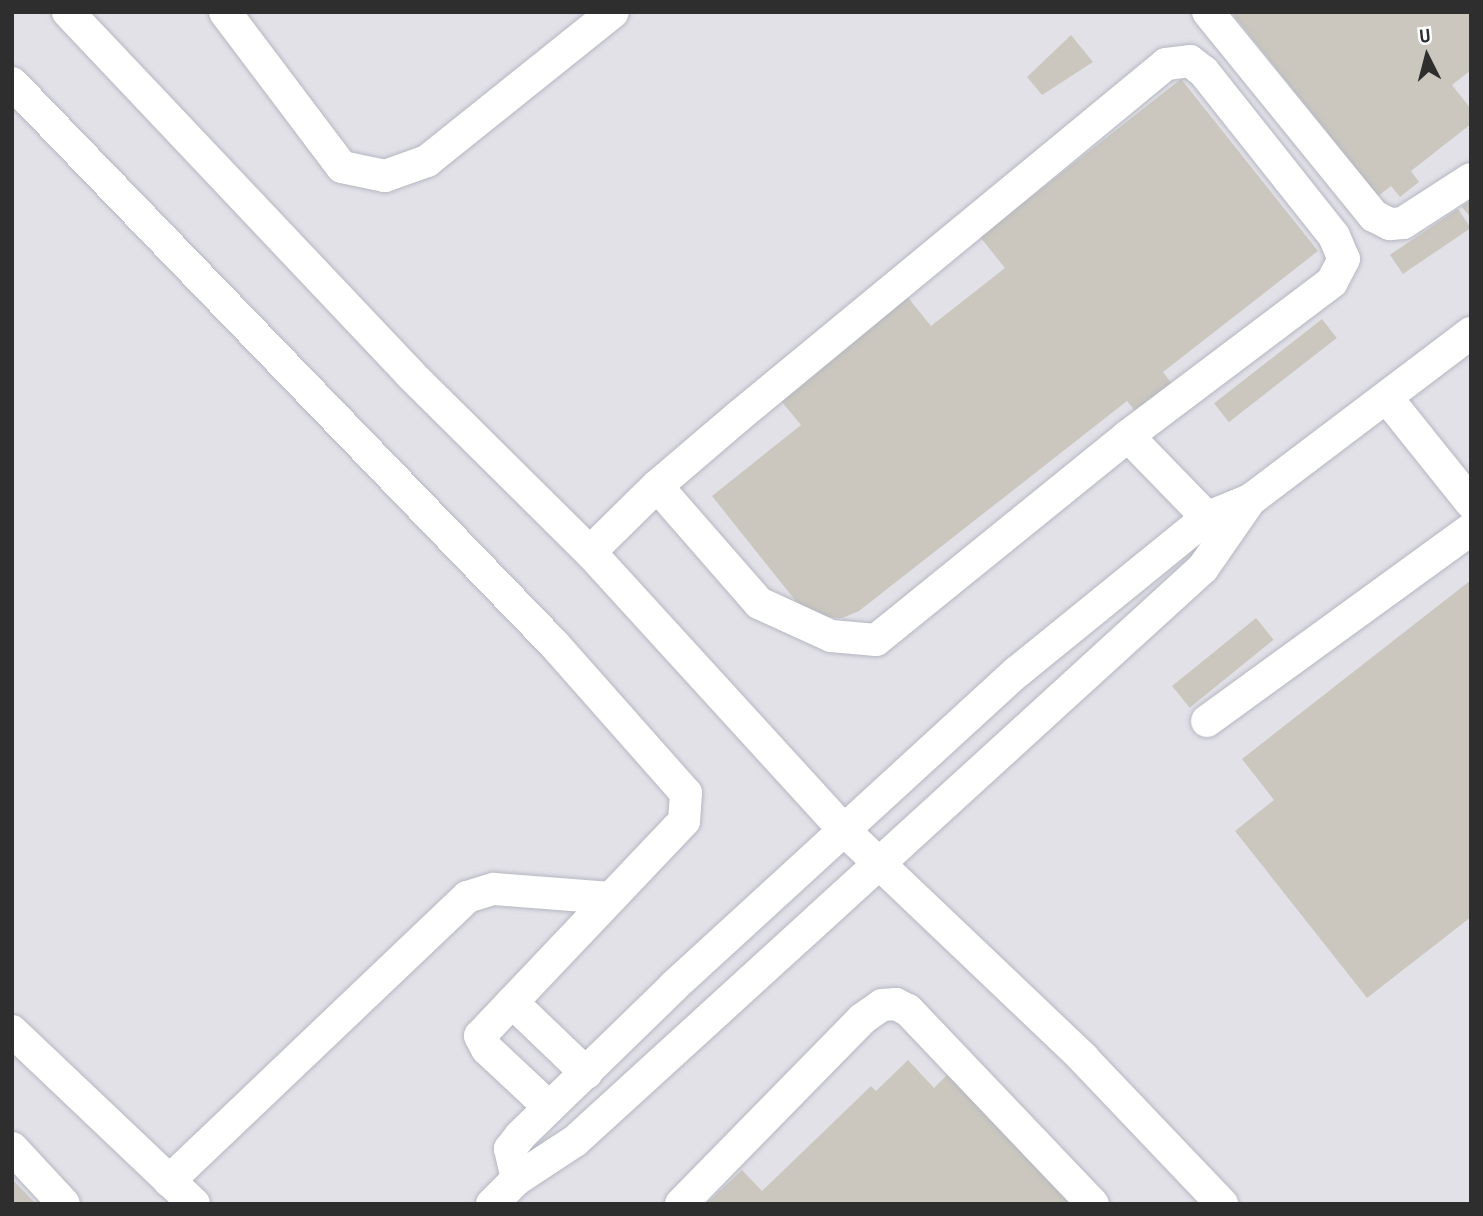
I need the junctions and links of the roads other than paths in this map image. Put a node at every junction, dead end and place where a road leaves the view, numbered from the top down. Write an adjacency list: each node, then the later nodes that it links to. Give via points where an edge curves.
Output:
1 (68, 12): 14 (lane, via 411,375)
2 (225, 12): 3 (lane, via 342,167 385,176 427,161)
3 (612, 12)
4 (1208, 12): 6 (lane, via 1374,216 1390,224 1403,223)
5 (12, 83): 18 (lane, via 554,644 680,783 687,793 684,821)
6 (1471, 179)
7 (1471, 332): 8 (lane)
8 (1387, 398): 11 (lane); 12 (lane)
9 (1128, 436): 10 (lane, via 876,640 831,636 759,603); 10 (lane, via 1332,282 1344,259 1334,236 1204,72 1190,61 1166,64 1152,74); 12 (lane)
10 (657, 485): 14 (lane)
11 (1471, 503)
12 (1217, 528): 16 (lane, via 1017,672); 17 (lane, via 1203,568)
13 (1471, 529): 15 (lane)
14 (590, 552): 16 (lane)
15 (1207, 721)
16 (845, 831): 17 (lane); 21 (lane)
17 (878, 863): 24 (lane, via 575,1141); 31 (lane, via 1083,1058)
18 (611, 898): 19 (lane); 25 (lane, via 494,889 467,897)
19 (512, 1002): 21 (lane); 22 (lane, via 484,1029 481,1041)
20 (12, 1031): 25 (lane)
21 (586, 1073): 22 (lane)
22 (549, 1107): 24 (lane, via 510,1149)
23 (12, 1148): 26 (lane)
24 (517, 1179): 28 (lane)
25 (169, 1181): 27 (lane)
26 (64, 1204)
27 (194, 1204)
28 (492, 1204)
29 (681, 1204): 30 (lane, via 862,1018 881,1005 896,1004 908,1010)
30 (1093, 1204)
31 (1222, 1204)

